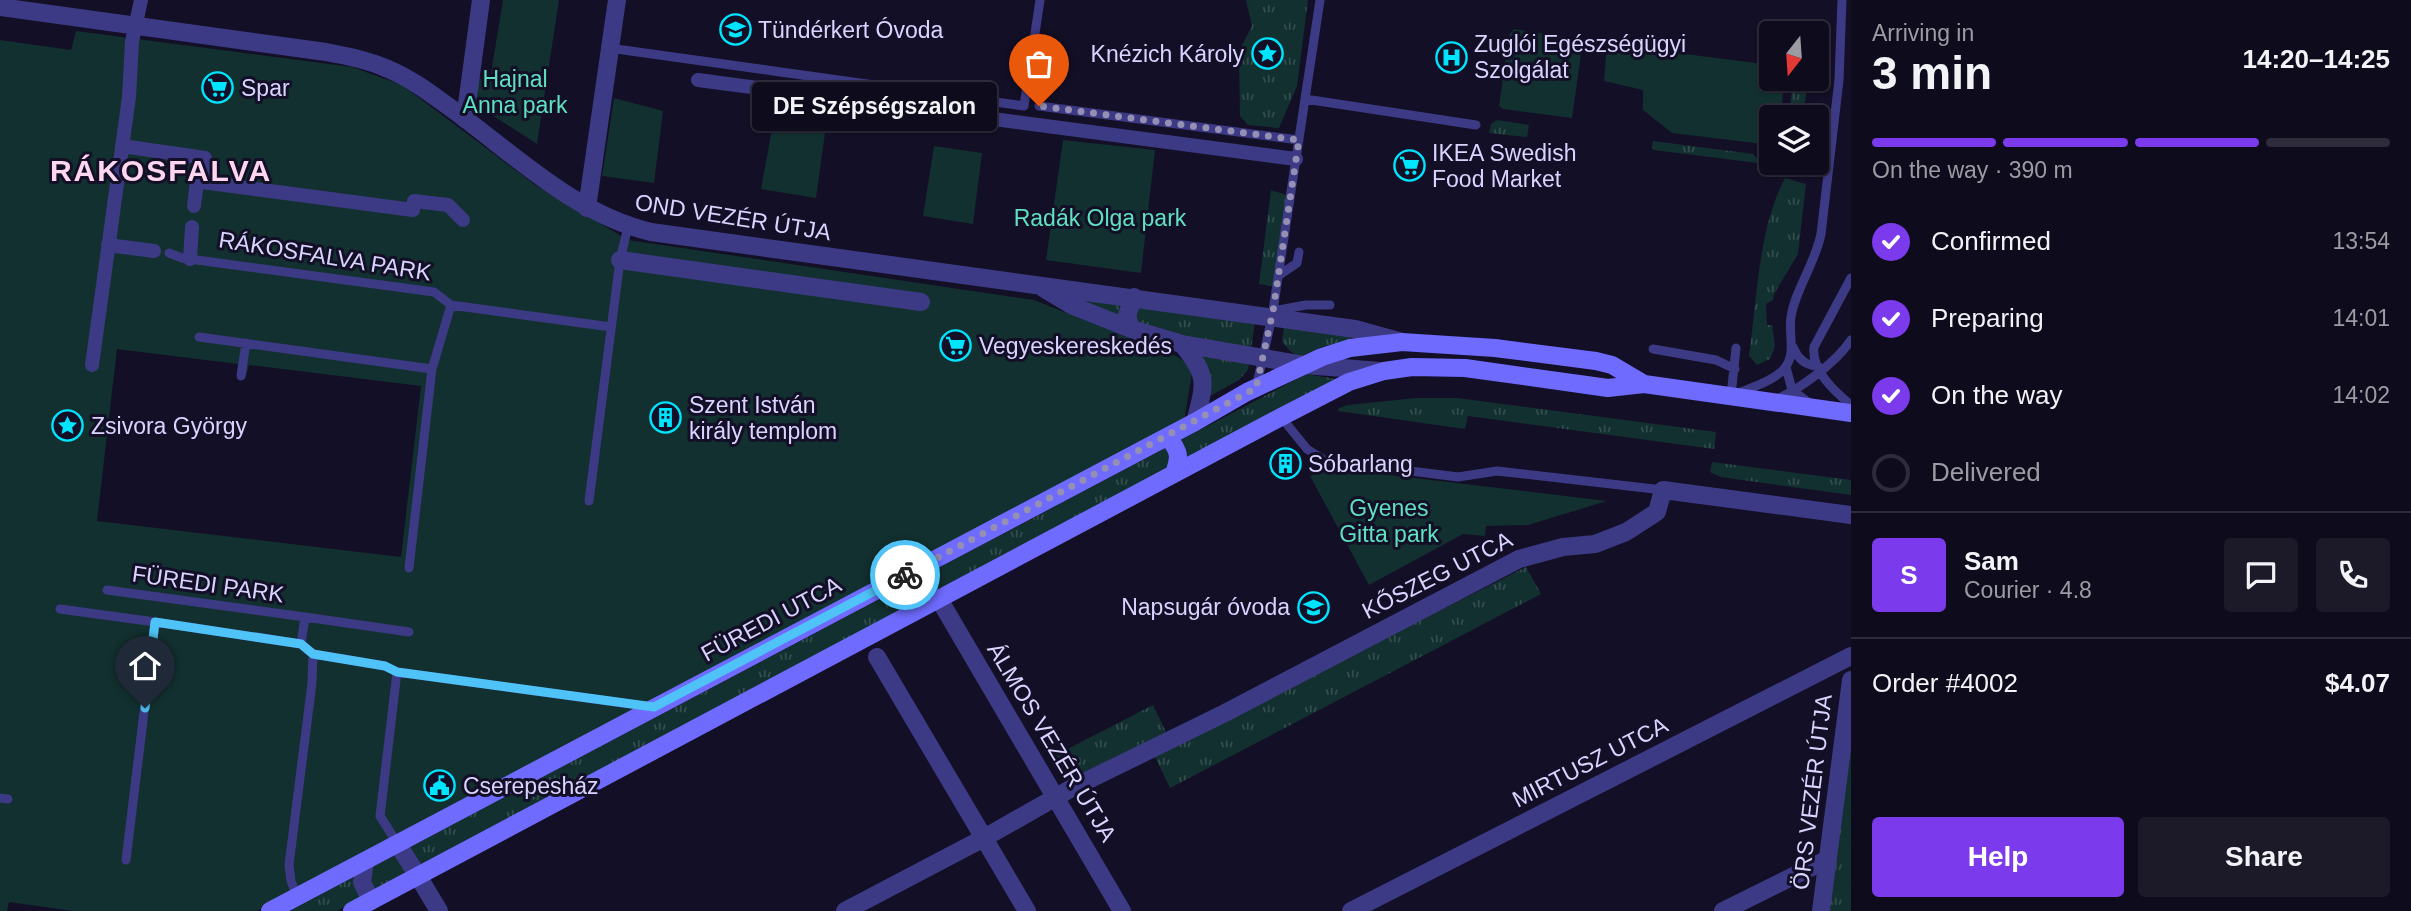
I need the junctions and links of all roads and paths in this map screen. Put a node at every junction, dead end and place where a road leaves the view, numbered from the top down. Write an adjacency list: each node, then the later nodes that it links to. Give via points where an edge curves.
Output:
1 (141, 0): 8 (street)
2 (481, 0): 13 (street)
3 (617, 0): 9 (street)
4 (1040, 0): 9 (lane, via 1024,106)
5 (1320, 0): 11 (lane)
6 (1842, 0): 44 (lane, via 1839,80 1821,234 1791,315)
7 (0, 7): 8 (street, OND VEZÉR ÚTJA)
8 (136, 25): 13 (street, OND VEZÉR ÚTJA, via 363,60 408,78); 16 (street)
9 (610, 48): 20 (street)
10 (698, 80): 17 (street)
11 (1305, 99): 14 (lane); 15 (lane)
12 (1039, 106): 15 (lane)
13 (465, 119): 20 (street, OND VEZÉR ÚTJA)
14 (1475, 125)
15 (1299, 140): 17 (lane)
16 (122, 146): 18 (street, via 205,158); 24 (street)
17 (1296, 159): 29 (lane)
18 (202, 183): 19 (street, RÁKOSFALVA PARK, via 197,182); 21 (street, via 413,210 414,201 448,205)
19 (194, 206)
20 (587, 208): 23 (street, OND VEZÉR ÚTJA)
21 (463, 220)
22 (192, 227): 27 (street, RÁKOSFALVA PARK)
23 (628, 227): 28 (lane); 31 (street, OND VEZÉR ÚTJA)
24 (108, 245): 25 (street); 48 (street)
25 (162, 252): 27 (lane)
26 (1298, 252): 29 (lane, via 1297,263)
27 (186, 258): 34 (lane, RÁKOSFALVA PARK, via 434,292)
28 (620, 260): 33 (street); 37 (lane)
29 (1278, 276): 36 (lane)
30 (1851, 278): 53 (lane, via 1814,347)
31 (1037, 285): 32 (street, OND VEZÉR ÚTJA); 38 (street, OND VEZÉR ÚTJA, via 1073,306)
32 (1133, 297): 36 (street, OND VEZÉR ÚTJA); 38 (street, via 1127,315)
33 (921, 302)
34 (451, 305): 37 (lane, RÁKOSFALVA PARK); 51 (lane)
35 (1330, 305): 36 (lane, via 1306,304)
36 (1272, 314): 41 (street, OND VEZÉR ÚTJA, via 1356,328); 47 (lane)
37 (611, 327): 69 (lane)
38 (1131, 329): 43 (street, OND VEZÉR ÚTJA)
39 (199, 337): 42 (lane)
40 (1851, 340): 53 (lane, via 1842,353)
41 (1402, 342): 49 (main road, FÜREDI UTCA, via 1340,350); 56 (main road, FÜREDI UTCA, via 1495,348 1596,362 1612,365)
42 (246, 343): 51 (lane); 55 (lane)
43 (1182, 344): 47 (street, OND VEZÉR ÚTJA); 65 (street, via 1203,377)
44 (1792, 346): 50 (lane); 53 (lane, via 1805,364)
45 (1737, 348): 52 (lane)
46 (1653, 349): 52 (lane, via 1716,360)
47 (1263, 358): 49 (street, OND VEZÉR ÚTJA); 57 (lane)
48 (92, 365)
49 (1305, 365): 54 (street, OND VEZÉR ÚTJA); 57 (main road, FÜREDI UTCA)
50 (1786, 367): 58 (lane); 59 (lane)
51 (432, 369): 72 (lane)
52 (1735, 369): 59 (lane)
53 (1819, 369): 58 (lane); 61 (lane)
54 (1384, 371): 56 (main road, via 1465,368 1608,388); 64 (main road, via 1349,382)
55 (241, 376)
56 (1644, 384): 59 (main road)
57 (1256, 388): 65 (main road, FÜREDI UTCA)
58 (1792, 390): 60 (lane); 62 (lane)
59 (1731, 396): 60 (main road)
60 (1770, 402): 62 (main road)
61 (1851, 405)
62 (1821, 409): 63 (main road)
63 (1851, 413)
64 (1281, 417): 67 (main road); 68 (lane, via 1307,449 1324,460 1458,477 1497,471)
65 (1195, 422): 66 (main road, FÜREDI UTCA)
66 (1168, 437): 67 (main road, via 1178,451); 71 (main road, FÜREDI UTCA)
67 (1174, 474): 74 (main road)
68 (1663, 490): 70 (street); 86 (street, KŐSZEG UTCA, via 1657,512 1626,532 1595,544 1519,559)
69 (589, 501)
70 (1851, 515)
71 (920, 567): 74 (lane); 85 (main road, FÜREDI UTCA)
72 (409, 568)
73 (107, 590): 76 (lane, FÜREDI PARK)
74 (939, 599): 86 (street, ÁLMOS VEZÉR ÚTJA); 92 (main road)
75 (60, 609): 77 (lane, FÜREDI PARK)
76 (305, 617): 78 (lane, FÜREDI PARK); 79 (lane, FÜREDI PARK)
77 (155, 622): 79 (lane, FÜREDI PARK); 90 (lane, FÜREDI PARK)
78 (409, 632)
79 (301, 644): 80 (lane)
80 (313, 654): 83 (lane); 93 (lane, via 289,865)
81 (1851, 656): 101 (street, MIRTUSZ UTCA)
82 (877, 657): 87 (street)
83 (397, 672): 85 (lane); 88 (lane, via 380,816)
84 (1851, 680): 89 (street, ÖRS VEZÉR ÚTJA)
85 (654, 707): 88 (main road, FÜREDI UTCA)
86 (1057, 797): 87 (street, KŐSZEG UTCA); 100 (street, ÁLMOS VEZÉR ÚTJA)
87 (984, 838): 98 (street); 99 (street)
88 (397, 843): 91 (main road, FÜREDI UTCA); 92 (street)
89 (1828, 859): 102 (street); 103 (street, ÖRS VEZÉR ÚTJA)
90 (126, 860)
91 (365, 862): 93 (main road, FÜREDI UTCA); 94 (street, via 362,882)
92 (418, 876): 94 (main road); 97 (street)
93 (297, 897): 95 (main road, FÜREDI UTCA)
94 (374, 906): 96 (main road)
95 (270, 911)
96 (352, 911)
97 (439, 911)
98 (845, 911)
99 (1027, 911)
100 (1122, 911)
101 (1351, 911)
102 (1723, 911)
103 (1821, 911)

